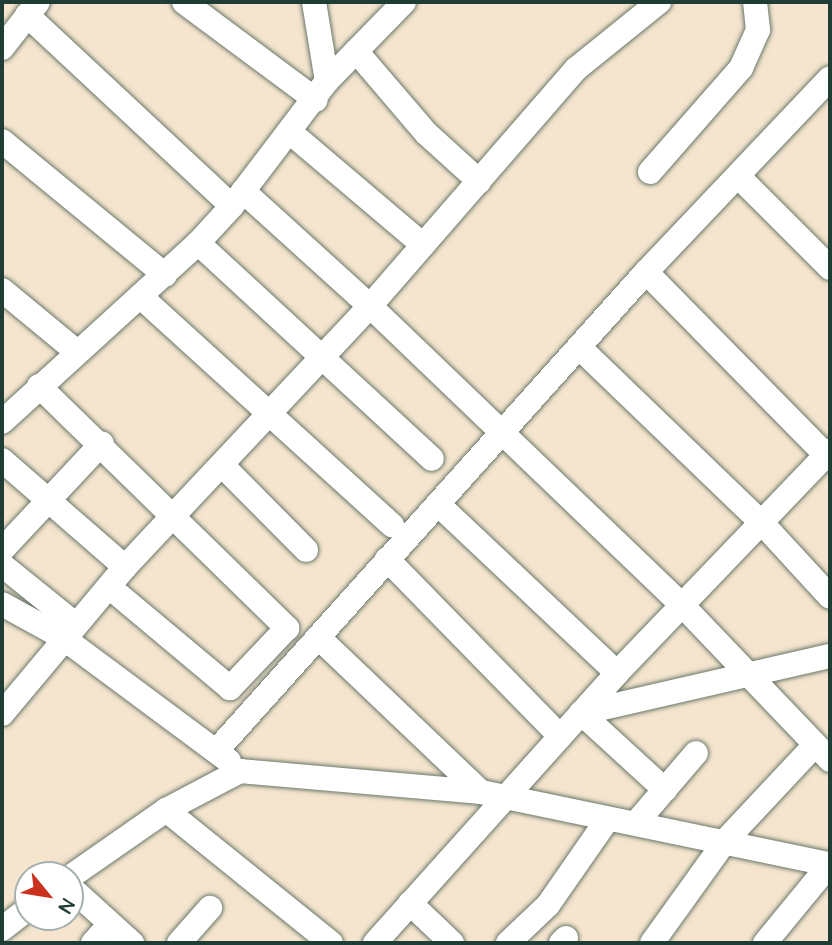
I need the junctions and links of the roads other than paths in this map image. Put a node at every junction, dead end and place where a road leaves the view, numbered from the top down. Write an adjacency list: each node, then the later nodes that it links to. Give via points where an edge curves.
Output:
1 (184, 2): 9 (street)
2 (314, 2): 9 (street)
3 (404, 2): 8 (street)
4 (659, 2): 15 (street, via 576,69)
5 (755, 2): 13 (street, via 758,30 741,68)
6 (32, 9): 7 (street); 16 (street)
7 (2, 48)
8 (356, 51): 9 (street); 15 (street, via 426,133)
9 (322, 91): 11 (street)
10 (825, 94): 14 (street)
11 (291, 132): 16 (street); 18 (street)
12 (2, 141): 21 (street)
13 (650, 172)
14 (740, 178): 19 (street); 20 (street)
15 (478, 181): 18 (street)
16 (238, 199): 17 (street); 24 (street)
17 (198, 243): 21 (street); 27 (street)
18 (423, 245): 24 (street)
19 (830, 268)
20 (646, 272): 25 (street); 33 (street)
21 (165, 275): 23 (street)
22 (2, 290): 26 (street)
23 (140, 296): 26 (street); 29 (street)
24 (370, 306): 27 (street); 31 (street)
25 (582, 349): 31 (street); 40 (street)
26 (77, 352): 28 (street)
27 (325, 356): 29 (street); 34 (street)
28 (39, 386): 30 (street); 32 (street)
29 (271, 412): 36 (street); 41 (street)
30 (2, 422)
31 (503, 436): 38 (street); 50 (street)
32 (102, 443): 37 (street); 39 (street)
33 (829, 455): 40 (street)
34 (432, 458)
35 (2, 460): 37 (street)
36 (223, 466): 39 (street); 43 (street)
37 (46, 499): 42 (street); 46 (street)
38 (440, 506): 44 (street); 54 (street)
39 (174, 516): 46 (street); 47 (street, via 287,628 230,688)
40 (762, 523): 48 (street); 50 (street)
41 (392, 525)
42 (2, 550)
43 (306, 550)
44 (387, 559): 52 (street); 58 (street)
45 (2, 565): 51 (street)
46 (125, 567): 47 (street)
47 (109, 587): 51 (street)
48 (830, 597)
49 (2, 604): 51 (street)
50 (683, 606): 54 (street); 55 (street)
51 (69, 631): 57 (street); 59 (street)
52 (318, 637): 59 (street); 64 (street)
53 (830, 656): 55 (street)
54 (617, 673): 56 (street)
55 (747, 677): 56 (street); 61 (street)
56 (581, 713): 58 (street); 63 (street)
57 (2, 714)
58 (560, 736): 65 (street)
59 (217, 750): 62 (street)
60 (696, 753): 63 (street)
61 (823, 753): 69 (street)
62 (240, 771): 64 (street); 66 (street)
63 (665, 790): 68 (street)
64 (481, 792): 65 (street)
65 (508, 797): 67 (street); 73 (street)
66 (166, 810): 71 (street); 80 (street)
67 (607, 820): 68 (street); 76 (street, via 548,905)
68 (636, 823): 69 (street)
69 (726, 840): 70 (street); 83 (street)
70 (830, 864): 84 (street)
71 (84, 867)
72 (84, 900): 75 (street)
73 (410, 903): 81 (street); 82 (street)
74 (210, 908): 79 (street)
75 (110, 924): 77 (street); 78 (street)
76 (511, 942)
77 (93, 943)
78 (132, 943)
79 (179, 943)
80 (331, 943)
81 (375, 943)
82 (452, 943)
83 (652, 943)
84 (765, 943)

